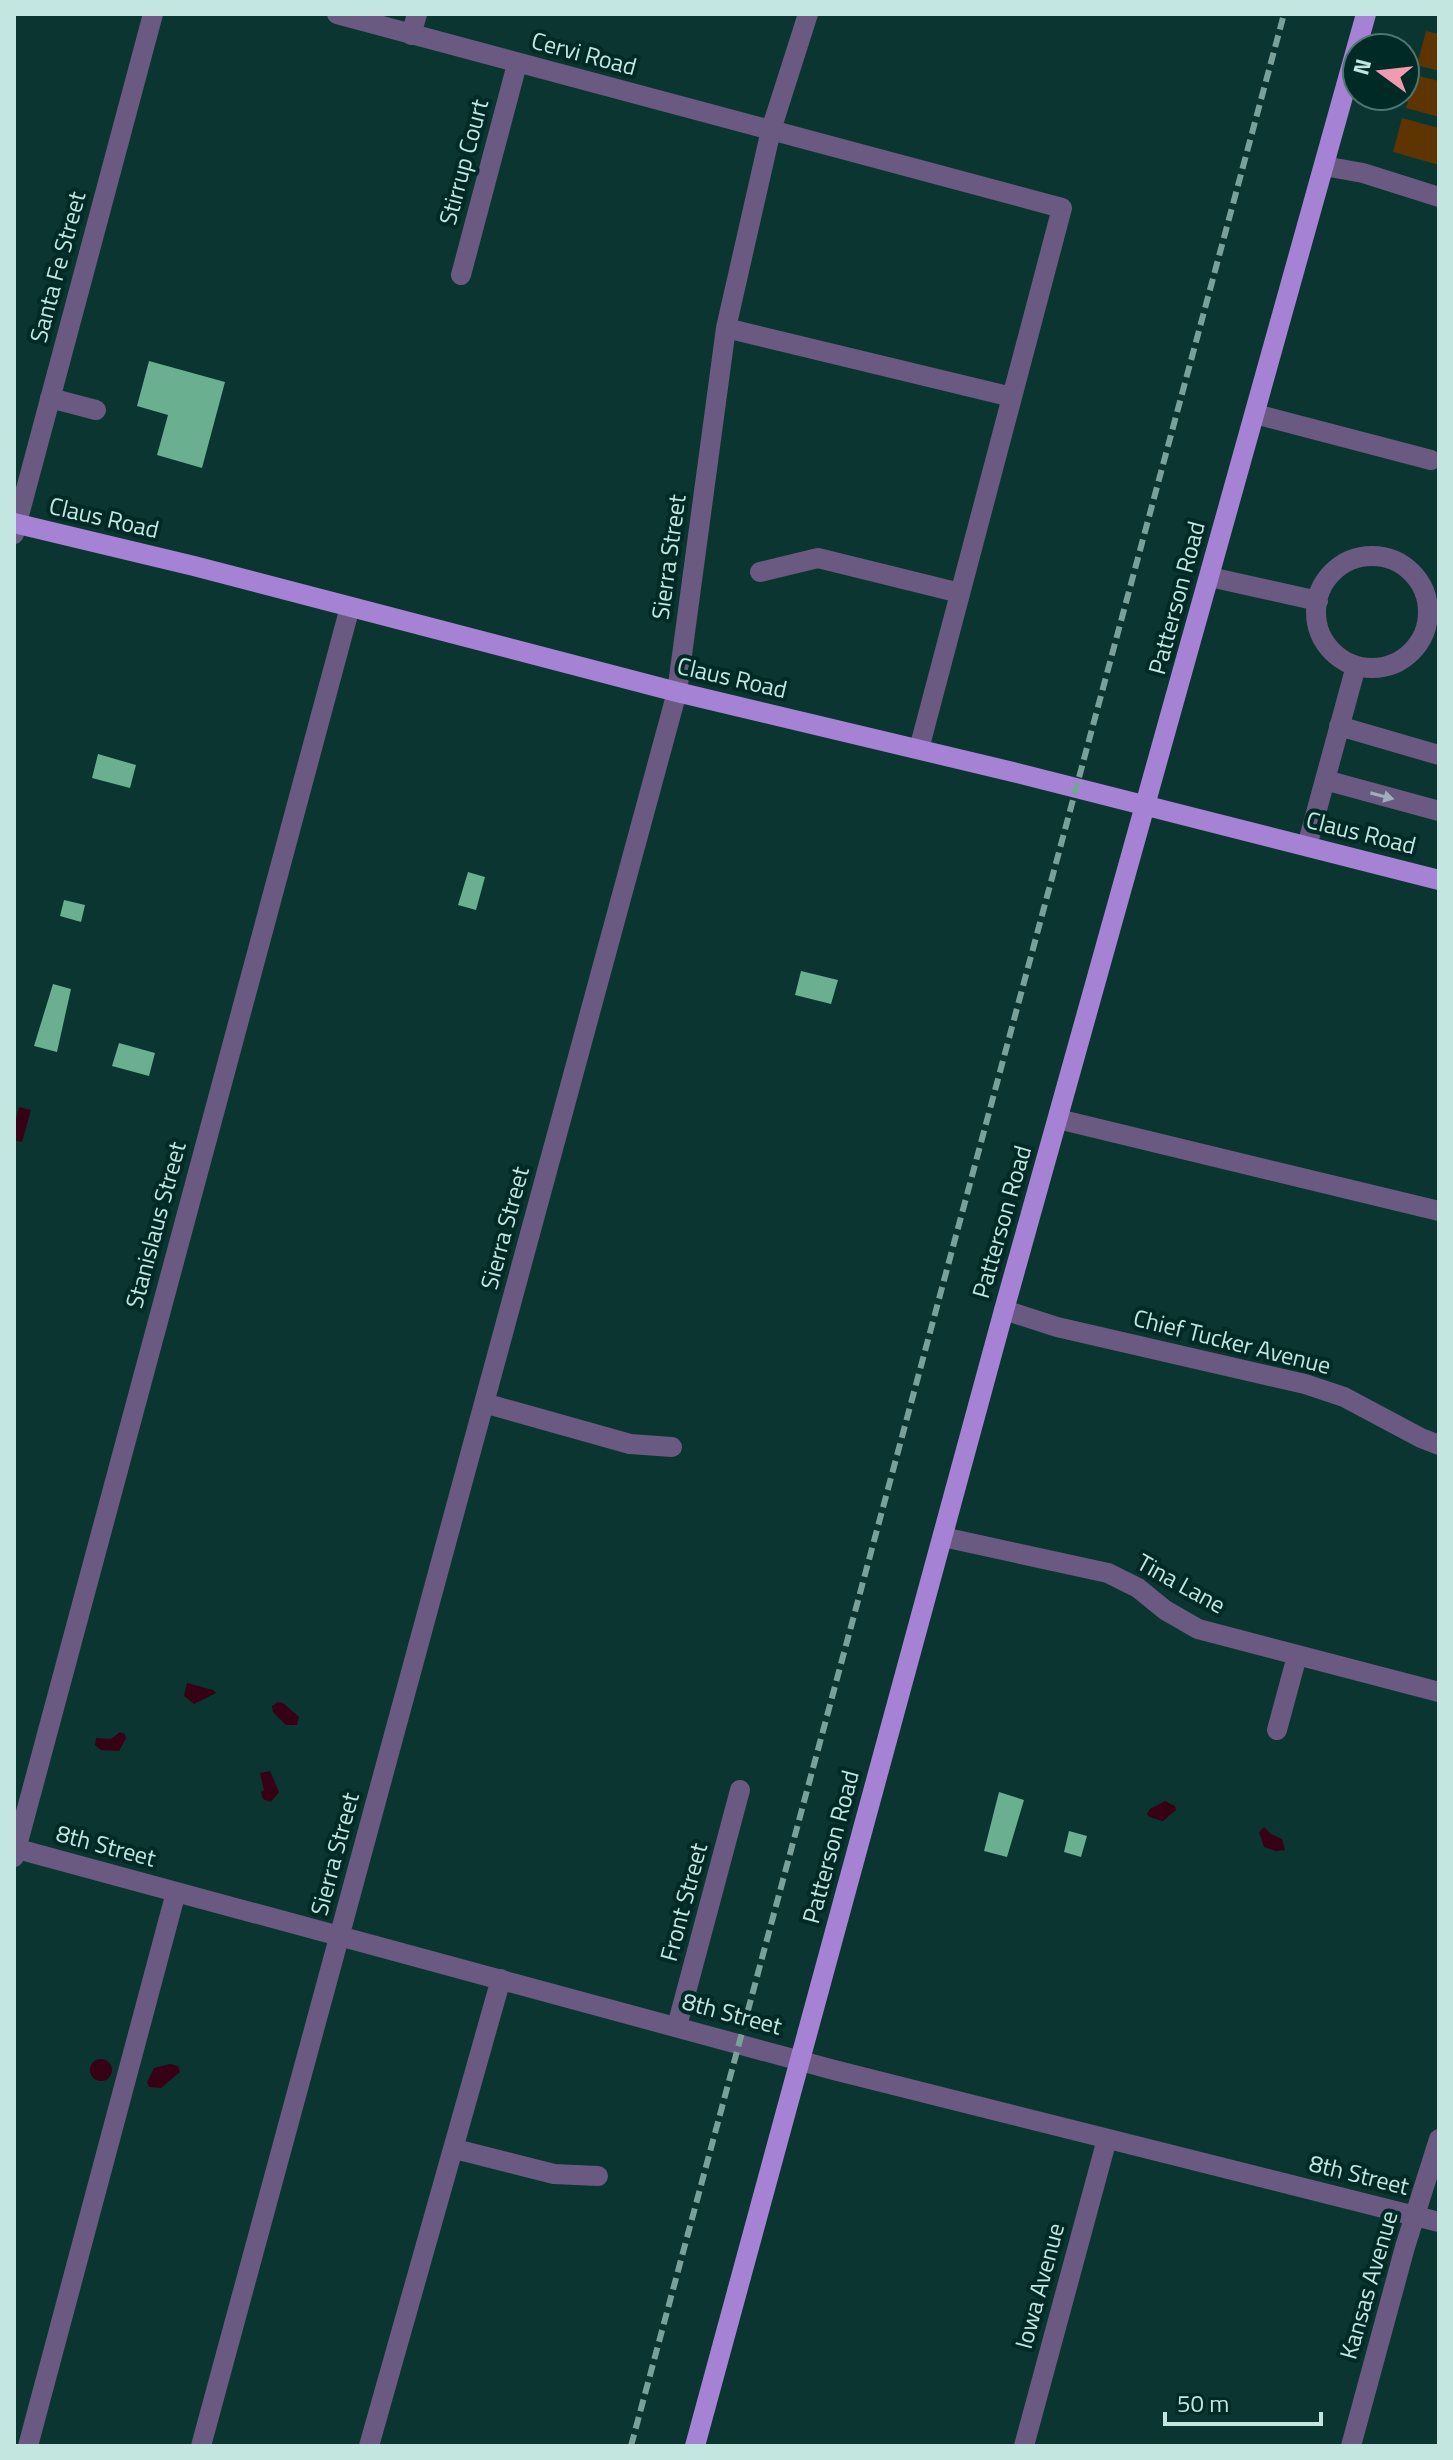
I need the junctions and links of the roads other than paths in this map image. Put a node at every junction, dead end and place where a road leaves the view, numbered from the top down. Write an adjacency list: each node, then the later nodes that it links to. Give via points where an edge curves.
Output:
1 (153, 14): 14 (street, Santa Fe Street)
2 (337, 14): 6 (street, Cervi Road)
3 (417, 14): 6 (street)
4 (808, 14): 8 (street, Sierra Street)
5 (1366, 14): 9 (main road, Patterson Road)
6 (411, 35): 7 (street, Cervi Road)
7 (517, 64): 8 (street, Cervi Road); 11 (street, Stirrup Court)
8 (771, 130): 12 (street, Sierra Street); 13 (street, Cervi Road, via 1062,208)
9 (1324, 166): 10 (street); 16 (main road, Patterson Road)
10 (1439, 197)
11 (461, 275)
12 (726, 328): 13 (street); 25 (street, Sierra Street)
13 (1012, 397): 21 (street)
14 (50, 398): 15 (street); 18 (street, Santa Fe Street)
15 (96, 410)
16 (1255, 414): 17 (street); 20 (main road, Patterson Road)
17 (1431, 460)
18 (15, 527): 23 (main road, Claus Road)
19 (760, 572): 21 (street, via 818,558)
20 (1210, 577): 22 (street); 30 (main road, Patterson Road)
21 (960, 593): 27 (street)
22 (1318, 601): 24 (street, via 1319,629 1327,645); 24 (street, via 1328,577 1341,565 1375,555 1393,559 1421,583 1428,601 1422,639 1394,664)
23 (350, 607): 25 (main road, Claus Road); 45 (street, Stanislaus Street)
24 (1356, 666): 26 (street)
25 (677, 692): 27 (main road, Claus Road); 37 (street, Sierra Street)
26 (1339, 726): 28 (street); 29 (street)
27 (919, 749): 30 (main road, Claus Road)
28 (1439, 755)
29 (1325, 780): 31 (street, one-way to 31); 32 (street)
30 (1146, 806): 32 (main road, Claus Road); 34 (main road, Patterson Road)
31 (1439, 811)
32 (1307, 846): 33 (main road, Claus Road)
33 (1439, 880)
34 (1058, 1119): 35 (street); 36 (main road, Patterson Road)
35 (1439, 1211)
36 (1004, 1310): 38 (street, Chief Tucker Avenue, via 1318,1388); 40 (main road, Patterson Road)
37 (484, 1403): 39 (street, via 630,1444); 47 (street, Sierra Street)
38 (1439, 1445)
39 (672, 1447)
40 (943, 1537): 41 (street, Tina Lane, via 1108,1573 1198,1629); 50 (main road, Patterson Road)
41 (1297, 1656): 42 (street, Tina Lane); 43 (street)
42 (1439, 1692)
43 (1277, 1730)
44 (740, 1790): 49 (street, Front Street)
45 (15, 1851): 46 (street, 8th Street)
46 (176, 1892): 47 (street, 8th Street); 57 (street)
47 (339, 1935): 48 (street, 8th Street); 58 (street, Sierra Street)
48 (501, 1979): 49 (street, 8th Street); 53 (street)
49 (677, 2026): 50 (street, 8th Street)
50 (801, 2060): 51 (street, 8th Street); 60 (main road, Patterson Road)
51 (1107, 2139): 55 (street, 8th Street); 61 (street, Iowa Avenue)
52 (1439, 2139): 55 (street, Kansas Avenue)
53 (455, 2149): 54 (street, via 554,2174); 59 (street)
54 (598, 2176)
55 (1416, 2216): 56 (street, 8th Street); 62 (street, Kansas Avenue)
56 (1439, 2222)
57 (28, 2446)
58 (201, 2446)
59 (369, 2446)
60 (695, 2446)
61 (1024, 2446)
62 (1351, 2446)

